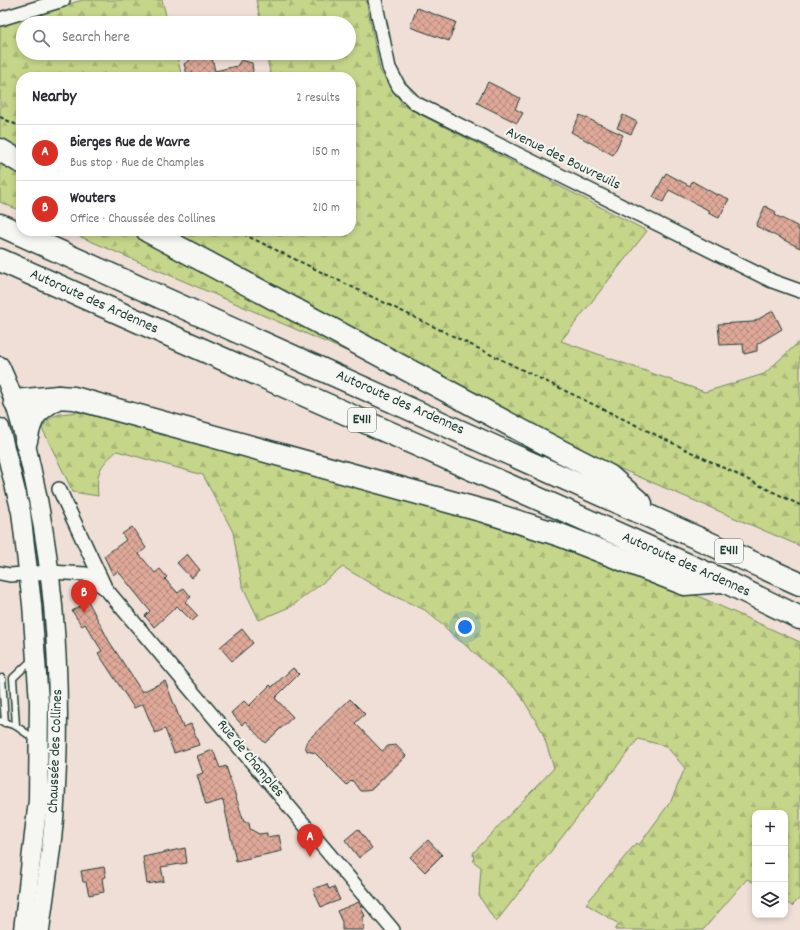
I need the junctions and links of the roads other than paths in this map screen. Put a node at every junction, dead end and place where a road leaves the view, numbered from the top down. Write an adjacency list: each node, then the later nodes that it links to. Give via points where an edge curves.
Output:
1 (63, 0): 3 (street)
2 (375, 0): 11 (street, Avenue des Bouvreuils, via 389,68 399,87 415,102 772,281)
3 (0, 19)
4 (0, 150): 5 (highway)
5 (16, 159)
6 (0, 225): 7 (highway, Autoroute des Ardennes / E411)
7 (16, 232)
8 (25, 236): 18 (highway, Autoroute des Ardennes / E411)
9 (157, 236): 18 (highway, via 530,436 610,476)
10 (0, 260): 22 (highway, Autoroute des Ardennes / E411)
11 (800, 291)
12 (0, 366): 13 (main road)
13 (7, 396): 14 (highway); 16 (main road, Chaussée des Collines)
14 (58, 397): 16 (highway, via 43,406 30,421); 22 (highway, via 74,398 486,512 560,535 685,584)
15 (0, 428): 21 (main road, Chaussée des Collines, via 21,512)
16 (26, 441): 19 (main road, Chaussée des Collines)
17 (59, 489): 24 (street, Rue de Champles)
18 (657, 518): 23 (highway, Autoroute des Ardennes / E411)
19 (49, 572): 21 (street, Rue de Champles); 24 (street, Rue de Champles, via 86,574); 33 (main road, Chaussée des Collines, via 57,666 58,750 55,805)
20 (0, 573): 21 (street)
21 (29, 574): 26 (main road, Chaussée des Collines)
22 (724, 581): 25 (highway, Autoroute des Ardennes / E411)
23 (800, 584)
24 (106, 589): 34 (street, Rue de Champles)
25 (800, 618)
26 (36, 656): 28 (lane); 31 (main road, Chaussée des Collines)
27 (1, 678): 28 (lane); 29 (lane)
28 (13, 678): 30 (lane)
29 (2, 722): 30 (lane)
30 (16, 726): 31 (lane)
31 (40, 743): 32 (main road, Chaussée des Collines, via 38,800)
32 (23, 930)
33 (40, 930)
34 (393, 930)

